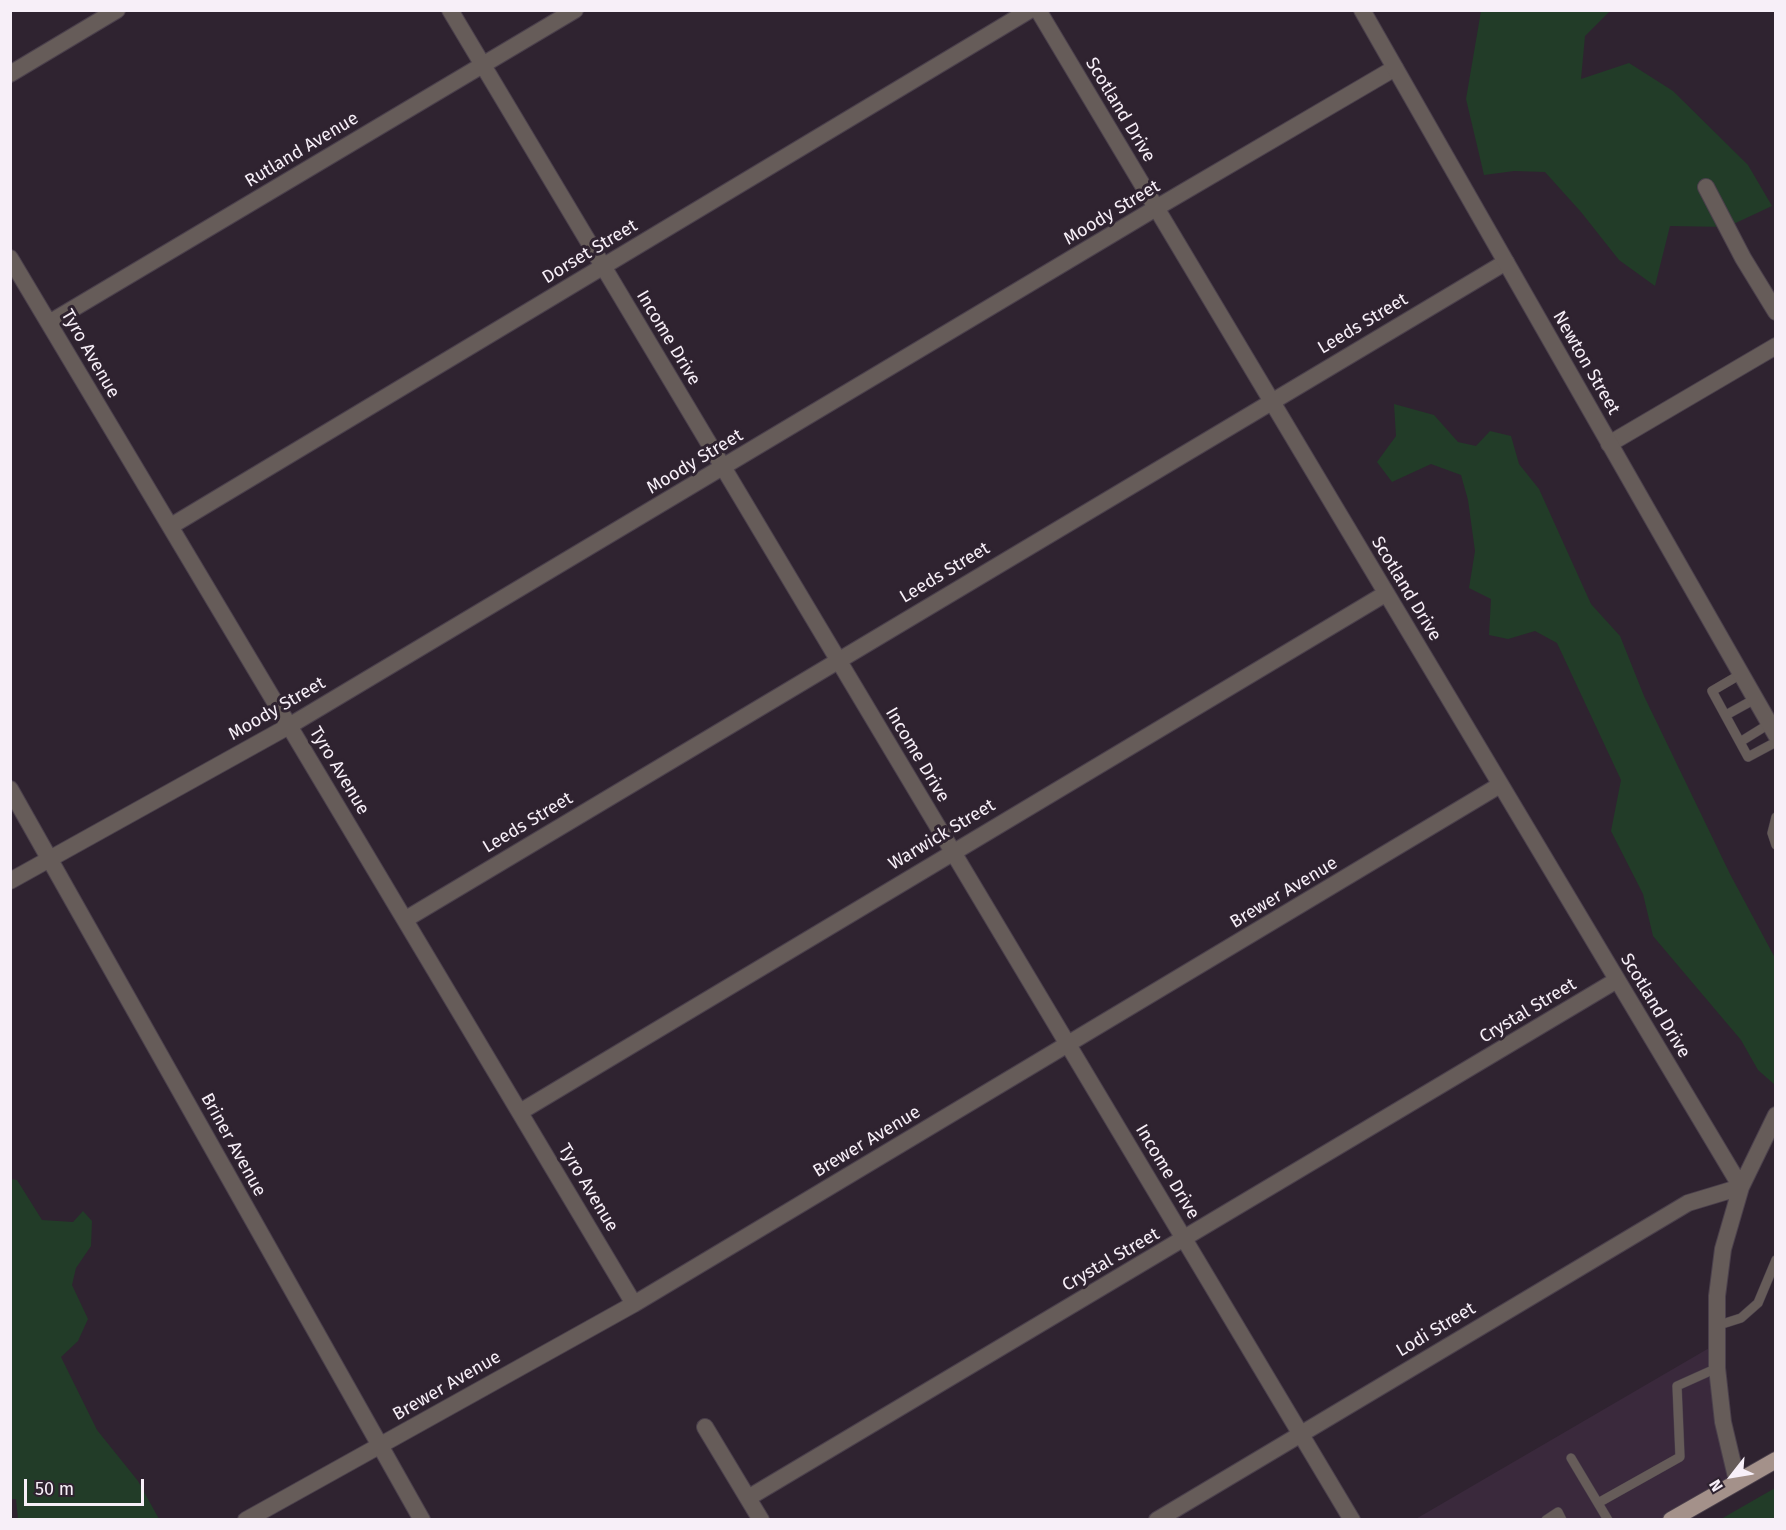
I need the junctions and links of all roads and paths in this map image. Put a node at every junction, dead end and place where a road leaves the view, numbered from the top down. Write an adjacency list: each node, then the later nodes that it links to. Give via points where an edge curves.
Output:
1 (117, 10): 9 (street)
2 (450, 10): 7 (street, Income Drive)
3 (574, 10): 7 (street, Rutland Avenue)
4 (1030, 10): 14 (street, Dorset Street)
5 (1038, 10): 11 (street, Scotland Drive)
6 (1362, 10): 8 (street, Newton Street)
7 (484, 66): 14 (street, Income Drive); 16 (street, Rutland Avenue)
8 (1395, 68): 11 (street, Moody Street); 13 (street, Newton Street)
9 (10, 74)
10 (1706, 188): 15 (street)
11 (1156, 208): 18 (street, Scotland Drive); 20 (street, Moody Street)
12 (10, 258): 16 (street, Tyro Avenue)
13 (1506, 262): 18 (street, Leeds Street); 19 (street, Newton Street)
14 (603, 267): 20 (street, Income Drive); 21 (street, Dorset Street)
15 (1776, 312)
16 (49, 322): 21 (street, Tyro Avenue)
17 (1776, 346): 19 (street)
18 (1271, 401): 22 (street, Scotland Drive); 23 (street, Leeds Street)
19 (1609, 444): 24 (street, Newton Street)
20 (724, 468): 23 (street, Income Drive); 27 (street, Moody Street)
21 (171, 526): 27 (street, Tyro Avenue)
22 (1385, 594): 31 (street, Scotland Drive); 35 (street, Warwick Street)
23 (838, 661): 35 (street, Income Drive); 38 (street, Leeds Street)
24 (1741, 674): 25 (street, Newton Street); 26 (lane, via 1712,691)
25 (1755, 699): 26 (lane); 28 (street, Newton Street)
26 (1726, 716): 29 (lane)
27 (289, 726): 36 (street, Moody Street); 38 (street, Tyro Avenue)
28 (1772, 729): 29 (lane)
29 (1740, 742): 30 (lane, via 1748,757)
30 (1776, 742)
31 (1500, 785): 39 (street, Scotland Drive); 40 (street, Brewer Avenue)
32 (10, 789): 36 (street, Briner Avenue)
33 (1776, 817): 34 (lane, via 1772,833)
34 (1776, 845)
35 (953, 852): 40 (street, Income Drive); 41 (street, Warwick Street)
36 (51, 861): 37 (street, Moody Street); 51 (street, Briner Avenue)
37 (10, 881)
38 (406, 919): 41 (street, Tyro Avenue)
39 (1617, 980): 43 (street, Scotland Drive); 44 (street, Crystal Street)
40 (1068, 1045): 44 (street, Income Drive); 46 (street, Brewer Avenue)
41 (520, 1112): 46 (street, Tyro Avenue)
42 (1776, 1115): 43 (street)
43 (1740, 1187): 47 (street, via 1720,1265); 50 (street, Lodi Street, via 1688,1203)
44 (1184, 1240): 50 (street, Income Drive); 55 (street, Crystal Street)
45 (1776, 1260): 47 (lane, via 1758,1303 1741,1317)
46 (634, 1304): 51 (street, Brewer Avenue)
47 (1716, 1326): 48 (street)
48 (1717, 1368): 54 (street, via 1723,1422); 56 (lane, via 1677,1386 1680,1457)
49 (705, 1427): 55 (street)
50 (1301, 1434): 60 (street, Lodi Street); 61 (street, Income Drive)
51 (380, 1446): 57 (street, Brewer Avenue); 58 (street, Briner Avenue)
52 (1571, 1458): 56 (lane)
53 (1776, 1460): 54 (main road)
54 (1737, 1481): 65 (main road)
55 (748, 1498): 59 (street)
56 (1598, 1503): 64 (lane)
57 (246, 1520)
58 (422, 1520)
59 (761, 1520)
60 (1157, 1520)
61 (1352, 1520)
62 (1546, 1520): 63 (lane, via 1558,1512)
63 (1563, 1520)
64 (1608, 1520)
65 (1671, 1520)

